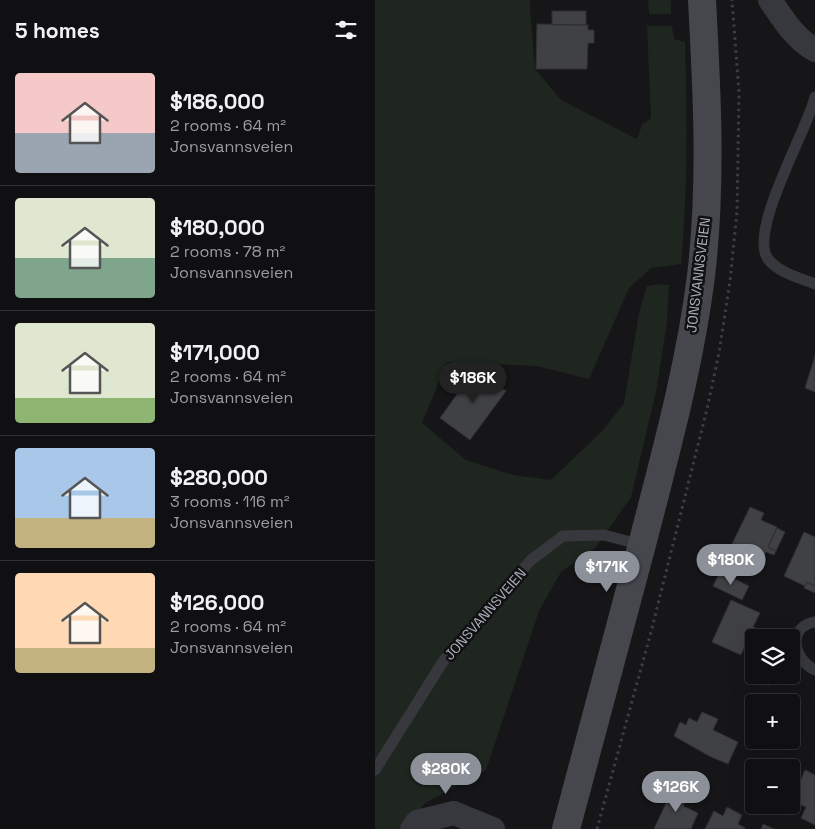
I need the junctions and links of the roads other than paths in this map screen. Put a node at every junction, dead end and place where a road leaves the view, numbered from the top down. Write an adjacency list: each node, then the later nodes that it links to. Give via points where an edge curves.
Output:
1 (701, 0): 6 (main road, JONSVANNSVEIEN, via 708,176 701,277 686,367)
2 (770, 0): 3 (street, via 804,44)
3 (815, 50)
4 (815, 97): 5 (lane, via 806,126 773,200 763,245 768,258 784,272)
5 (815, 284)
6 (642, 545): 9 (lane, JONSVANNSVEIEN, via 603,535 563,536 531,560 444,660); 12 (main road, JONSVANNSVEIEN)
7 (815, 622): 8 (lane, via 799,632 796,644 802,659)
8 (815, 670)
9 (375, 770)
10 (412, 829): 11 (street, via 417,822 454,813)
11 (493, 829)
12 (566, 829)

